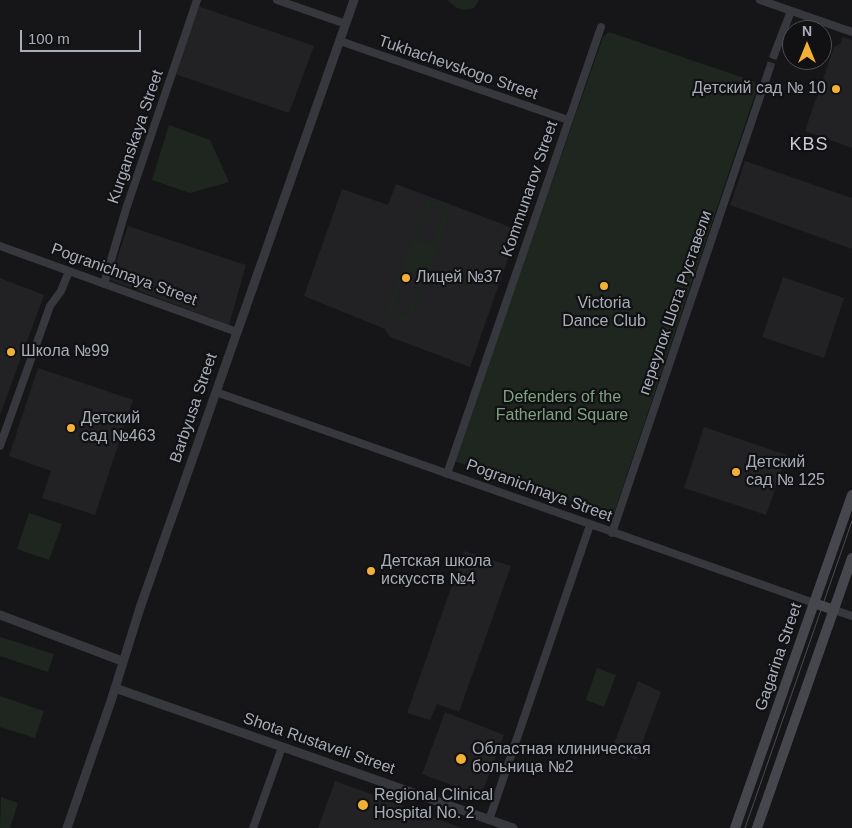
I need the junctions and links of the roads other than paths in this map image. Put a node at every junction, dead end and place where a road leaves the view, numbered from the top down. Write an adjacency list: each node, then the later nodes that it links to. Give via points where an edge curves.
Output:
1 (197, 0): 15 (street, Kurganskaya Street)
2 (277, 0): 6 (street)
3 (354, 0): 6 (street, Barbyusa Street)
4 (760, 0): 5 (street)
5 (791, 11): 8 (street); 10 (street)
6 (346, 24): 9 (street, Barbyusa Street)
7 (601, 27): 12 (street, Kommunarov Street)
8 (852, 32)
9 (340, 42): 12 (street, Tukhachevskogo Street); 16 (street, Barbyusa Street)
10 (774, 55)
11 (769, 70): 22 (street, переулок Шота Руставели)
12 (568, 120): 19 (street, Kommunarov Street)
13 (0, 246): 14 (street, Pogranichnaya Street)
14 (69, 271): 15 (street, Pogranichnaya Street); 18 (street, via 61,291 50,306)
15 (104, 284): 16 (street, Pogranichnaya Street)
16 (237, 332): 17 (street, Barbyusa Street)
17 (216, 392): 19 (street, Pogranichnaya Street); 28 (street, Barbyusa Street)
18 (0, 446)
19 (447, 474): 21 (street, Pogranichnaya Street)
20 (852, 495): 24 (main road, Gagarina Street)
21 (590, 525): 22 (street, Pogranichnaya Street); 31 (street)
22 (612, 533): 24 (street, Pogranichnaya Street)
23 (852, 558): 25 (main road)
24 (814, 603): 25 (main road, Pogranichnaya Street); 35 (main road, Gagarina Street)
25 (834, 610): 27 (street, Pogranichnaya Street); 36 (main road)
26 (0, 616): 28 (street)
27 (852, 616)
28 (122, 661): 29 (street, Barbyusa Street)
29 (115, 688): 30 (street, Shota Rustaveli Street); 32 (street, Barbyusa Street)
30 (282, 747): 31 (street, Shota Rustaveli Street); 33 (street)
31 (489, 820): 34 (street, Shota Rustaveli Street)
32 (67, 828)
33 (253, 828)
34 (513, 828)
35 (735, 828)
36 (757, 828)

